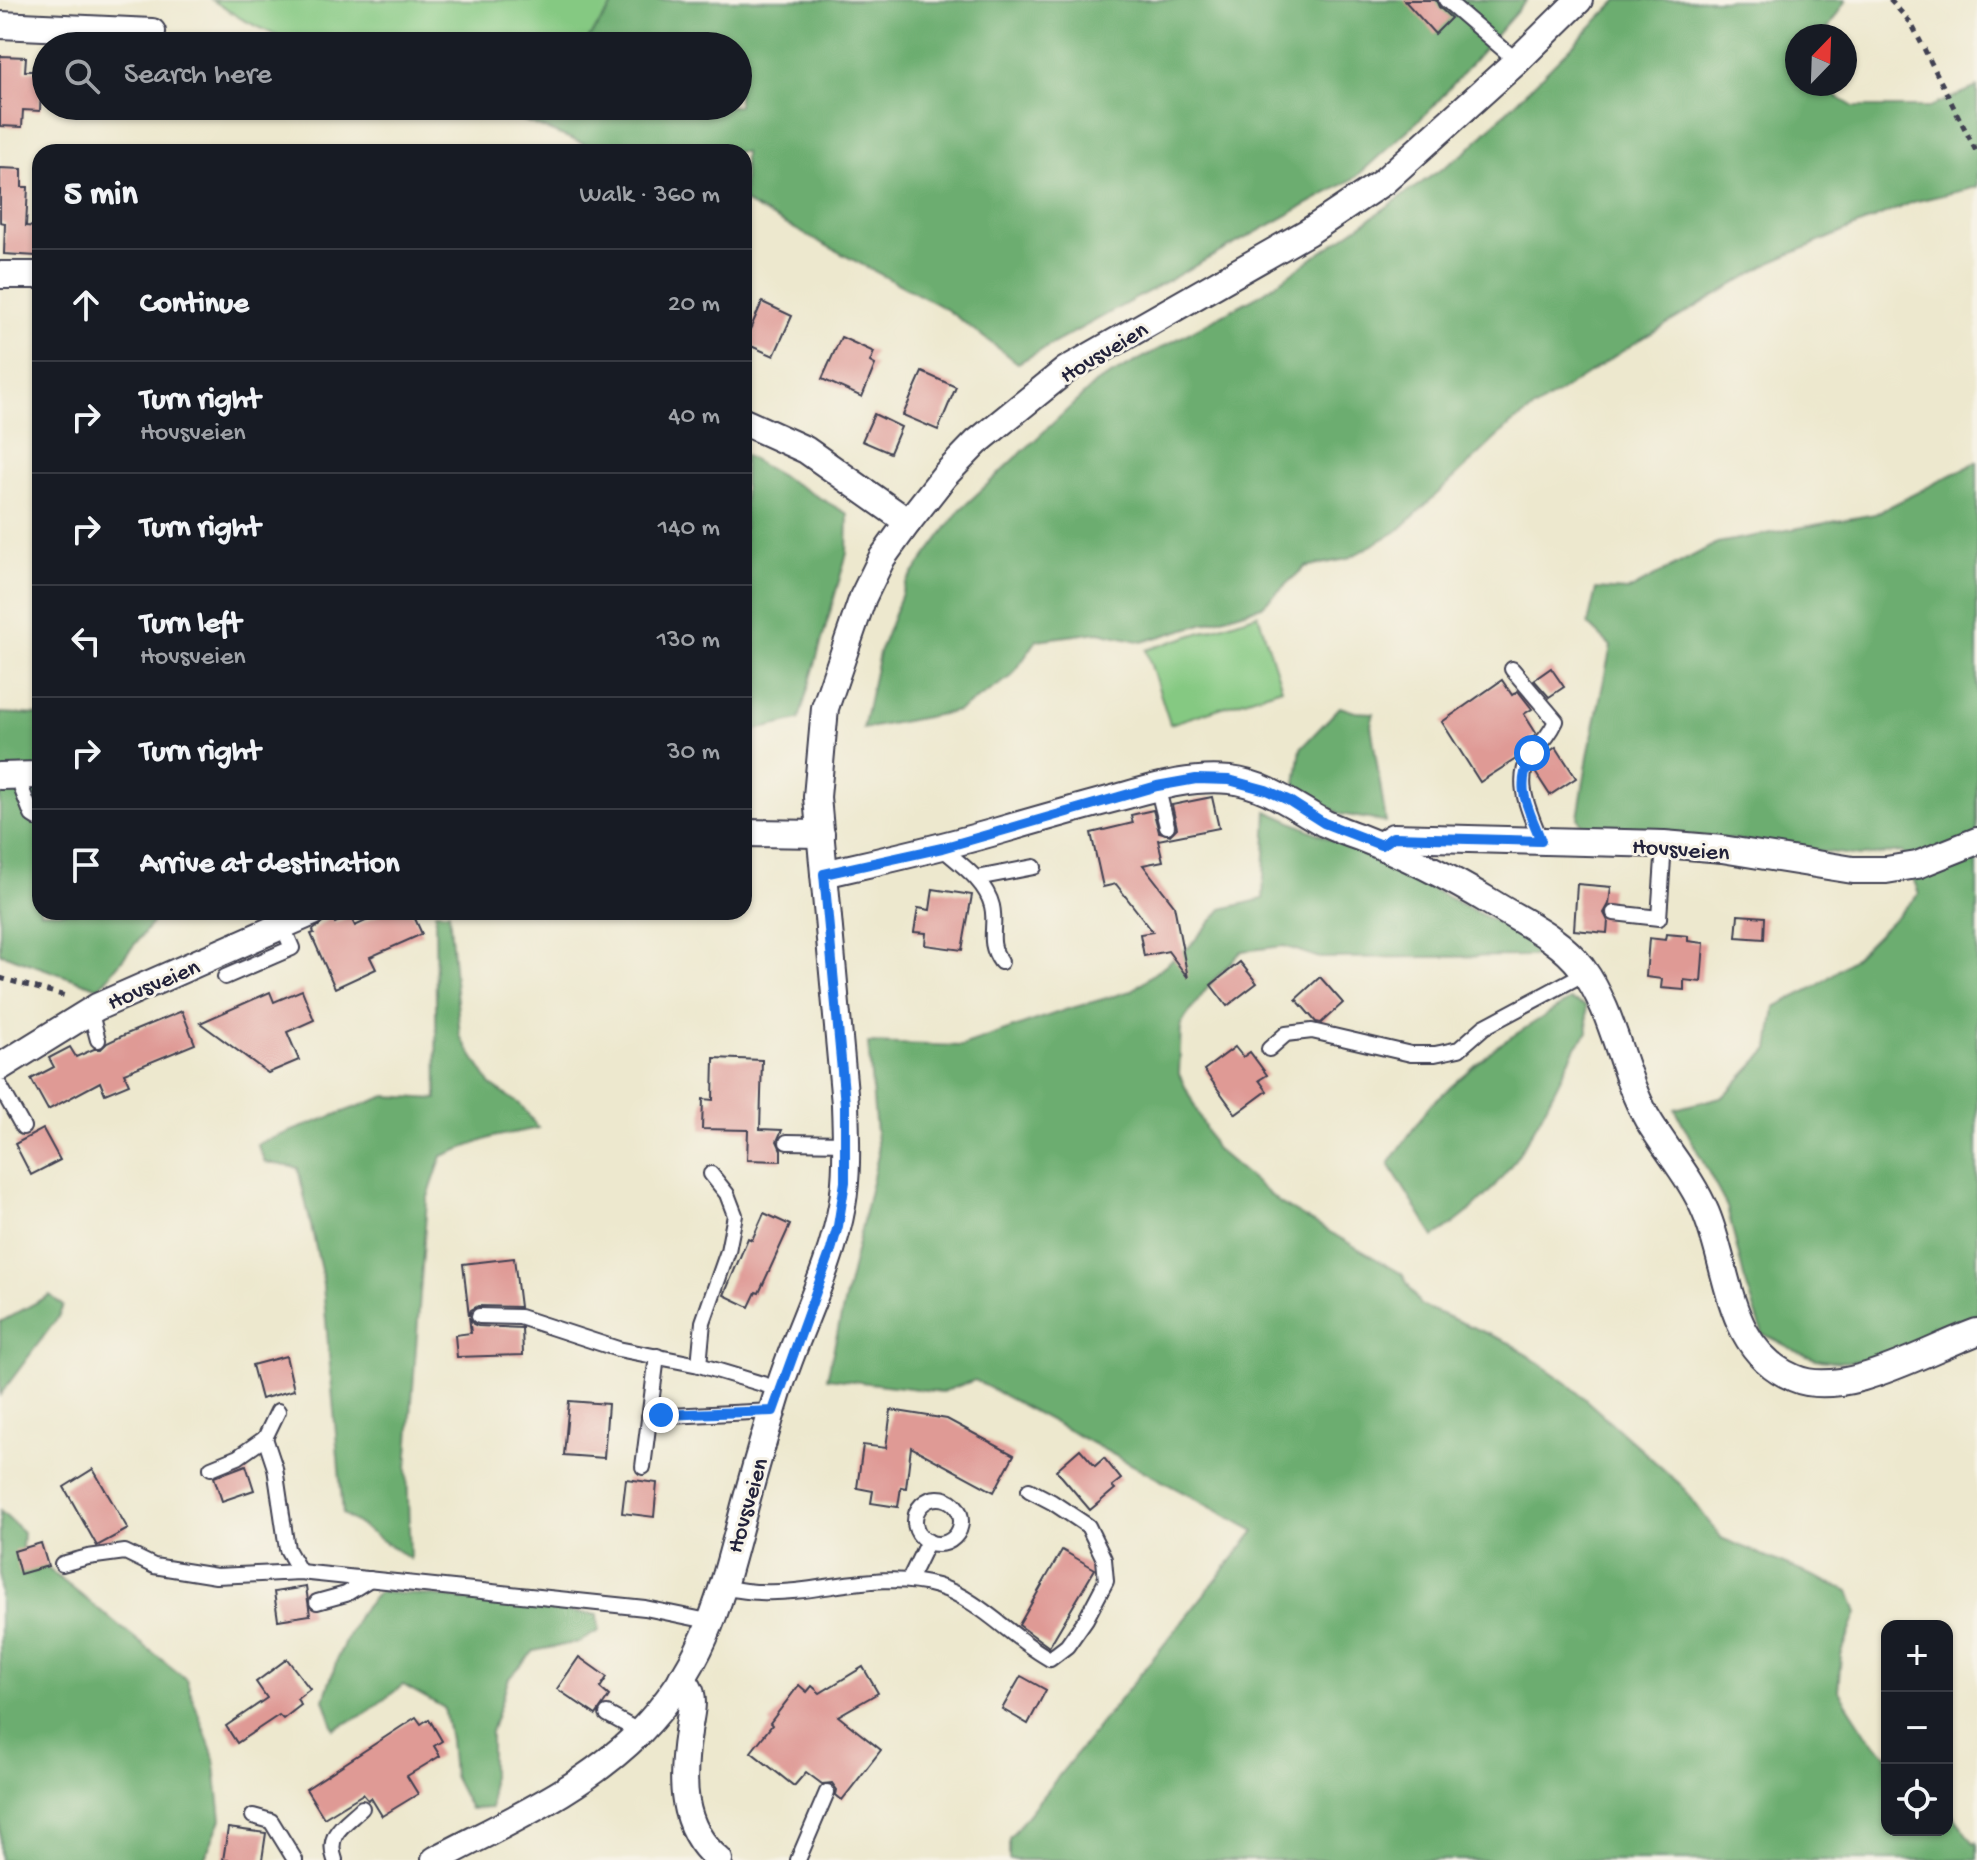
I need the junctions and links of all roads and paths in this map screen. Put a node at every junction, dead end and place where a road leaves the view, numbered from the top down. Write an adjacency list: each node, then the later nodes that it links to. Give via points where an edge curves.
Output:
1 (1446, 0): 6 (lane)
2 (1579, 0): 6 (street, Hovsveien)
3 (1890, 0): 7 (path, via 1911,23)
4 (0, 25): 5 (street)
5 (152, 32)
6 (1517, 61): 11 (street, Hovsveien, via 1383,182 1308,232 1066,370 977,442)
7 (1977, 153)
8 (0, 275): 9 (street)
9 (32, 275)
10 (752, 426): 11 (street, via 806,450)
11 (908, 522): 18 (street, Hovsveien, via 863,597 825,708 817,797)
12 (1512, 669): 20 (lane, via 1556,721 1522,773 1524,797)
13 (19, 776): 15 (lane)
14 (1157, 786): 16 (lane); 23 (street, via 1196,779 1244,783); 24 (street)
15 (32, 815)
16 (1167, 826)
17 (752, 833): 18 (street)
18 (821, 834): 26 (street, Hovsveien)
19 (1452, 839): 20 (street, Hovsveien); 23 (street, Hovsveien, via 1393,837); 27 (street)
20 (1541, 841): 22 (street, Hovsveien)
21 (1977, 841): 22 (street, Hovsveien, via 1917,865 1853,870)
22 (1664, 844): 29 (lane, via 1659,918)
23 (1381, 845): 27 (street)
24 (942, 848): 26 (street); 28 (lane)
25 (1034, 867): 28 (lane)
26 (824, 874): 43 (street, Hovsveien)
27 (1446, 875): 33 (street, via 1561,945)
28 (977, 878): 32 (lane, via 992,906 992,950)
29 (1614, 913)
30 (297, 920): 31 (street, Hovsveien)
31 (283, 927): 34 (lane, via 292,948); 36 (street, Hovsveien)
32 (1001, 962)
33 (1585, 973): 38 (lane, via 1484,1027 1459,1049 1411,1054 1312,1031 1286,1034); 46 (street, via 1607,1009 1647,1117 1706,1214 1737,1318 1753,1348 1772,1366 1795,1379 1824,1385 1889,1370)
34 (225, 977)
35 (0, 978): 36 (path)
36 (98, 1006): 37 (lane); 39 (street, Hovsveien)
37 (98, 1040)
38 (1269, 1049)
39 (0, 1067)
40 (0, 1086): 41 (lane)
41 (23, 1127)
42 (787, 1142): 43 (lane)
43 (846, 1143): 49 (street, Hovsveien, via 838,1226)
44 (711, 1174): 48 (lane, via 735,1215 703,1322)
45 (479, 1316): 47 (lane, via 520,1317)
46 (1977, 1332)
47 (657, 1356): 48 (lane); 51 (lane)
48 (699, 1365): 49 (lane)
49 (776, 1400): 51 (lane); 61 (street, Hovsveien)
50 (278, 1411): 52 (lane)
51 (649, 1417): 53 (lane)
52 (265, 1438): 54 (lane); 58 (lane, via 287,1549)
53 (643, 1467)
54 (211, 1468)
55 (1029, 1490): 60 (lane, via 1088,1526 1104,1559 1106,1581 1086,1619 1050,1659 972,1603 940,1587)
56 (928, 1541): 60 (lane)
57 (62, 1564): 58 (lane, via 125,1552 154,1566 216,1576)
58 (300, 1572): 59 (lane)
59 (370, 1579): 62 (lane, via 346,1594); 63 (lane, via 645,1608)
60 (909, 1580): 61 (lane, via 761,1592)
61 (724, 1588): 63 (street, Hovsveien)
62 (317, 1602)
63 (713, 1622): 64 (street, Hovsveien)
64 (682, 1678): 66 (street, Hovsveien); 70 (street, via 692,1695 684,1793 689,1818)
65 (607, 1714): 66 (lane)
66 (640, 1732): 73 (street, Hovsveien, via 577,1781)
67 (827, 1792): 74 (lane)
68 (362, 1808): 72 (lane, via 333,1838)
69 (253, 1816): 71 (lane, via 271,1821)
70 (710, 1857)
71 (295, 1860)
72 (335, 1860)
73 (435, 1860)
74 (798, 1860)

